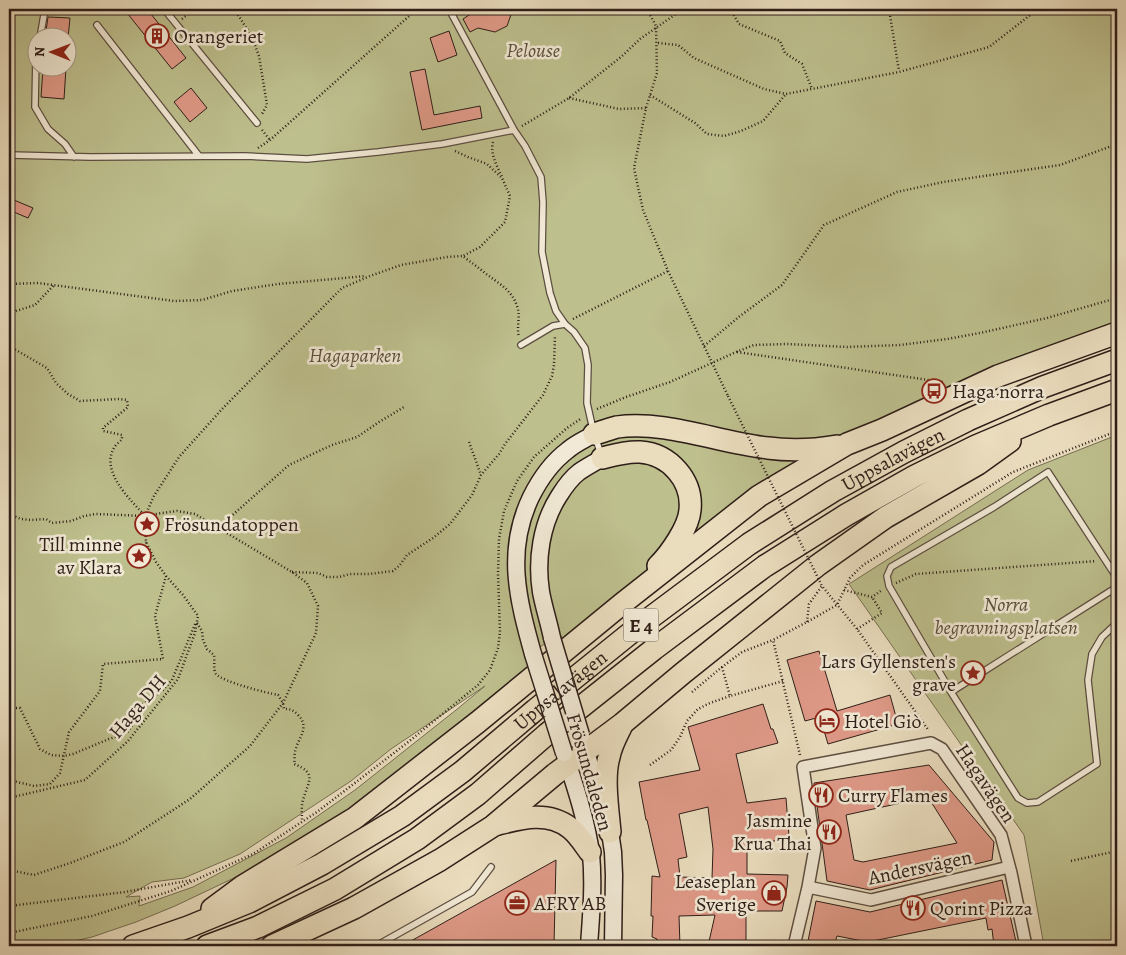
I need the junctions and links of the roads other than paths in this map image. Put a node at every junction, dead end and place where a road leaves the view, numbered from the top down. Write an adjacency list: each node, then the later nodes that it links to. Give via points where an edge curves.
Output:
1 (45, 9): 5 (lane)
2 (164, 9): 7 (lane)
3 (449, 9): 8 (lane)
4 (97, 25): 10 (lane)
5 (42, 28)
6 (36, 78): 11 (lane, via 35,107 48,129 66,144)
7 (257, 122)
8 (514, 130): 10 (lane, via 442,144 306,159); 12 (lane, via 541,177 542,252 550,293)
9 (10, 155): 11 (lane)
10 (199, 156): 11 (lane)
11 (74, 157)
12 (565, 324): 14 (lane, via 553,326); 18 (lane, via 585,348 587,403)
13 (1117, 333): 19 (highway, via 998,376)
14 (521, 345)
15 (1117, 360): 35 (highway, Uppsalavägen / E 4, via 1043,387 968,420 833,491 749,544 638,627 463,771 402,816 322,864 249,902)
16 (1117, 390): 17 (highway, Uppsalavägen / E 4)
17 (1049, 415): 26 (highway, via 978,464 886,517 818,565); 37 (highway, Uppsalavägen / E 4, via 915,476 830,525 765,566 654,649 478,794 418,839 335,889 258,927)
18 (594, 434): 19 (highway, via 614,428 659,427 768,448 822,449); 20 (lane); 28 (main road, Frösundaleden, bridge, via 569,449 537,484 518,532 515,556 523,620)
19 (847, 444): 23 (highway, via 759,496)
20 (602, 458): 23 (highway, via 641,452 659,457 684,478 690,493 686,527 664,560); 27 (main road, Frösundaleden, bridge, via 578,472 562,491 543,531 540,552 541,592)
21 (1117, 578): 25 (lane, via 1048,472 891,567 887,576 889,586)
22 (1117, 587): 25 (lane)
23 (623, 603): 35 (highway, via 355,818 243,886)
24 (1117, 623): 25 (lane, via 1092,654 1088,680 1096,764 1038,802 1027,803 1018,798)
25 (951, 692)
26 (622, 724): 27 (highway); 30 (highway, via 612,744 606,773)
27 (583, 744): 28 (highway); 30 (main road, Frösundaleden)
28 (566, 759): 29 (highway); 31 (main road, Frösundaleden)
29 (493, 826): 31 (highway, via 520,818 547,818 572,829); 38 (highway, via 354,908)
30 (610, 832): 41 (main road, Frösundaleden, via 614,876)
31 (590, 852): 40 (main road, Frösundaleden)
32 (491, 867): 39 (lane, via 472,892)
33 (1010, 867): 34 (street, Andersvägen, via 872,900); 34 (street, Hagavägen, via 1001,835 942,749 930,743 803,768 815,848); 43 (street, Hagavägen)
34 (808, 887): 42 (street)
35 (188, 927): 36 (highway, Uppsalavägen / E 4)
36 (134, 946)
37 (207, 946)
38 (272, 946)
39 (376, 946)
40 (590, 946)
41 (613, 946)
42 (794, 946)
43 (1026, 946)

